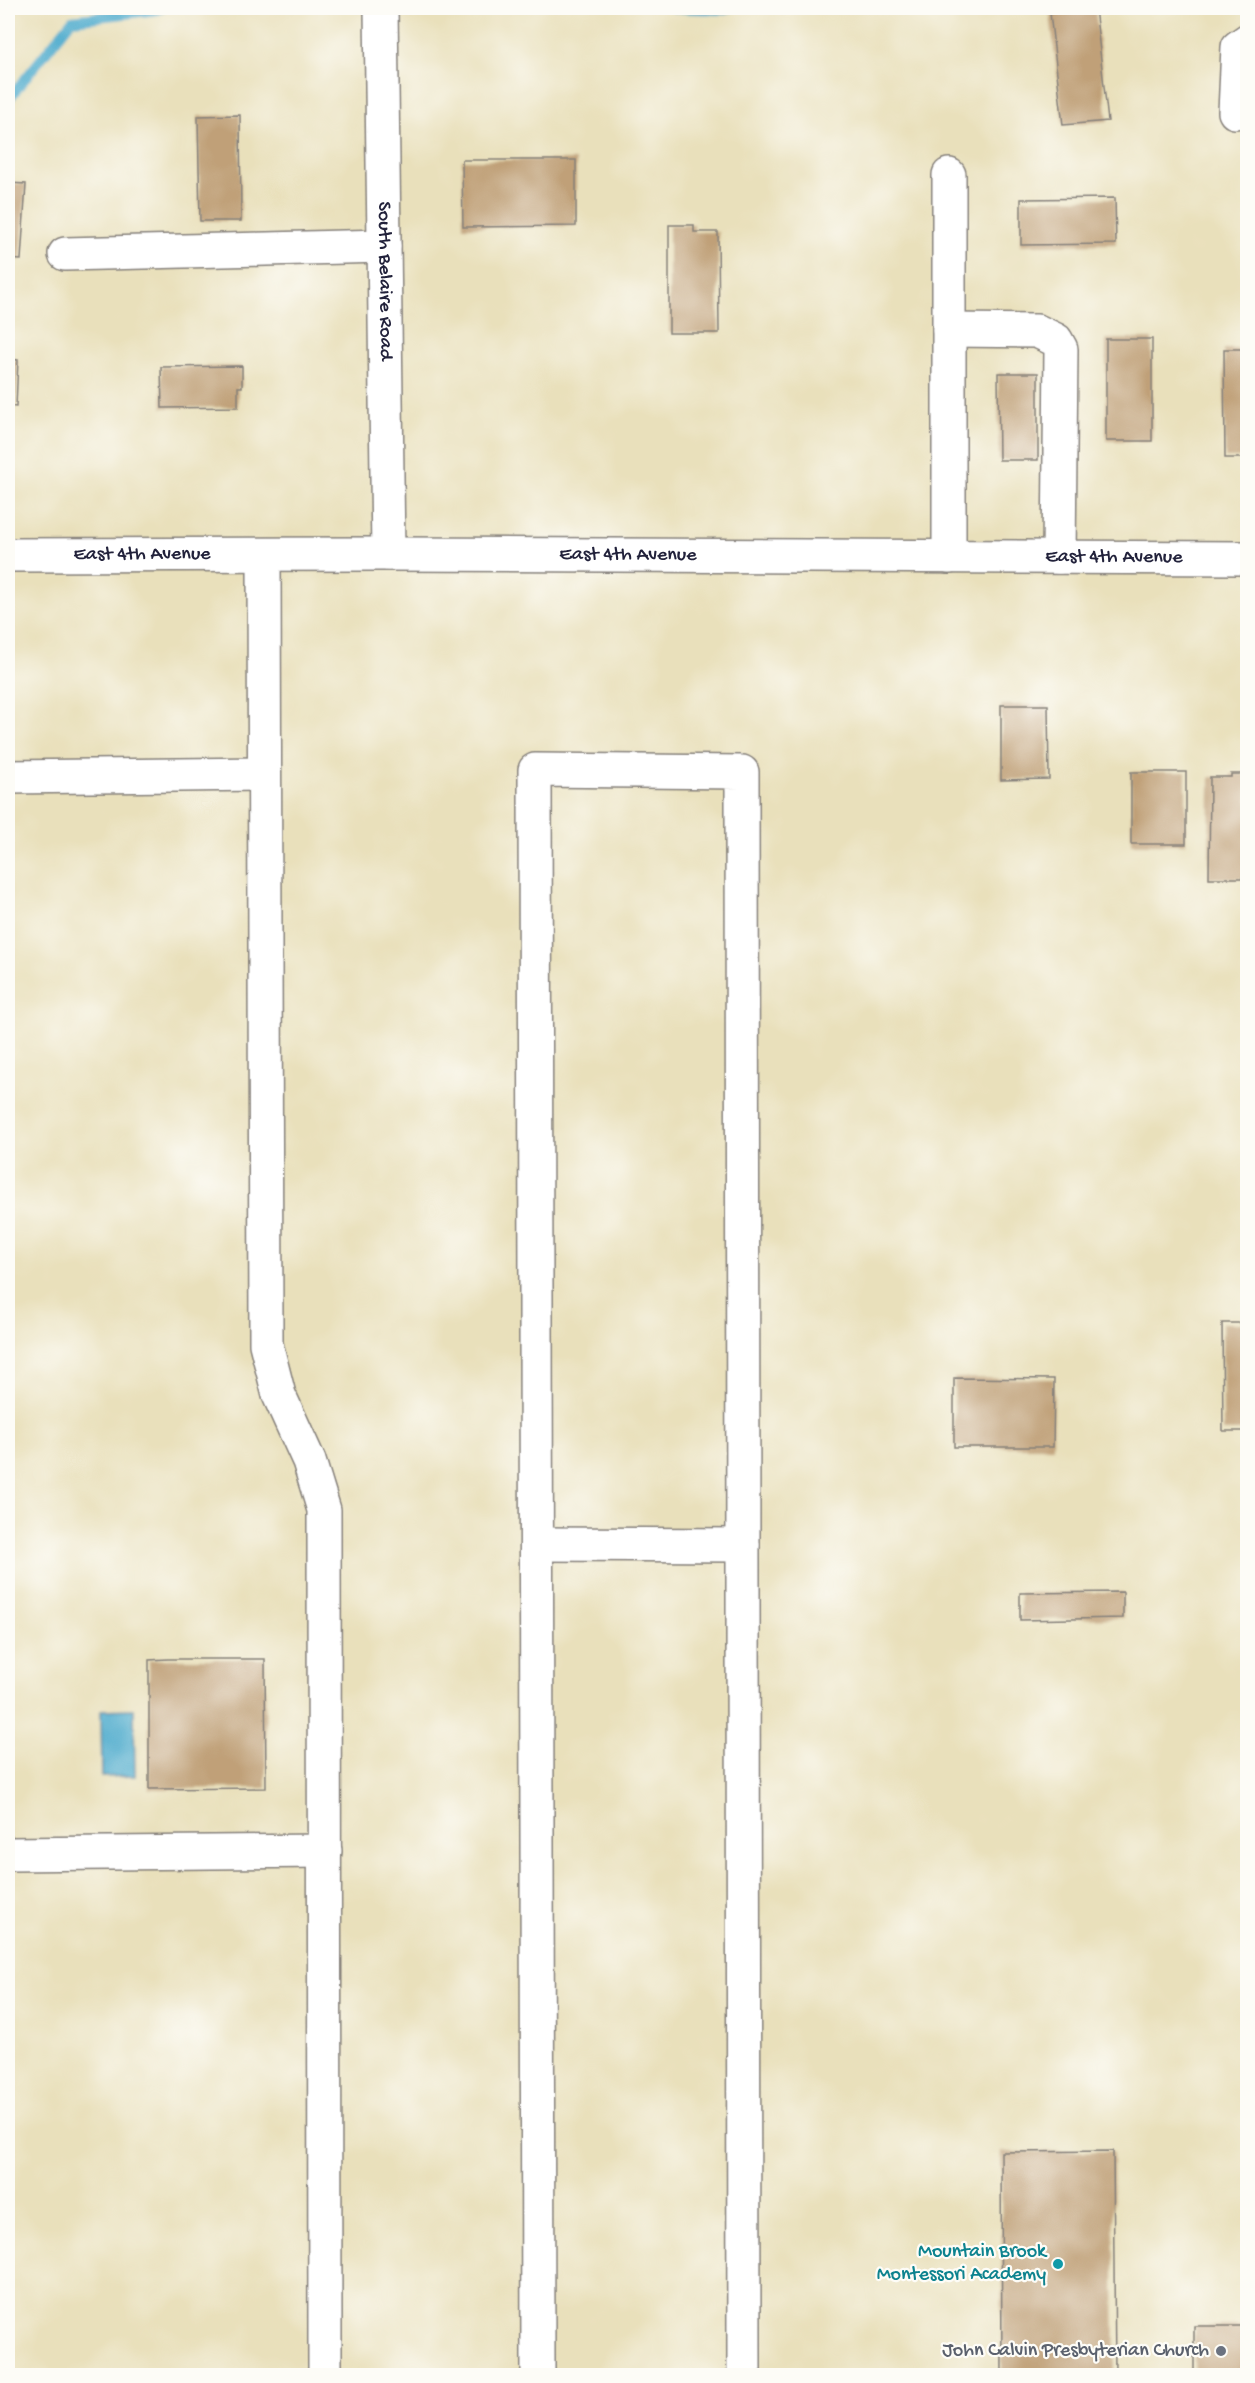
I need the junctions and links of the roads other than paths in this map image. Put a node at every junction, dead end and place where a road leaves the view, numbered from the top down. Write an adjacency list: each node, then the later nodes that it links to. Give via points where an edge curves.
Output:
1 (381, 8): 5 (street, South Belaire Road)
2 (1248, 40): 3 (street, via 1238,47)
3 (1235, 112)
4 (949, 176): 7 (street)
5 (384, 246): 6 (street); 8 (street, South Belaire Road)
6 (65, 254)
7 (949, 330): 11 (street); 12 (street, via 1037,331 1056,340 1061,349)
8 (388, 554): 10 (street, East 4th Avenue); 11 (street, East 4th Avenue)
9 (8, 555): 10 (street, East 4th Avenue)
10 (264, 555): 14 (street)
11 (949, 556): 12 (street, East 4th Avenue)
12 (1059, 557): 13 (street, East 4th Avenue)
13 (1248, 558)
14 (264, 774): 15 (street); 18 (street, via 266,1344 279,1395 309,1461 324,1510)
15 (8, 777)
16 (537, 1544): 17 (street); 17 (street, via 535,770 742,772); 21 (street)
17 (743, 1545): 22 (street)
18 (325, 1851): 19 (street); 20 (street)
19 (8, 1854)
20 (325, 2376)
21 (538, 2376)
22 (744, 2376)

